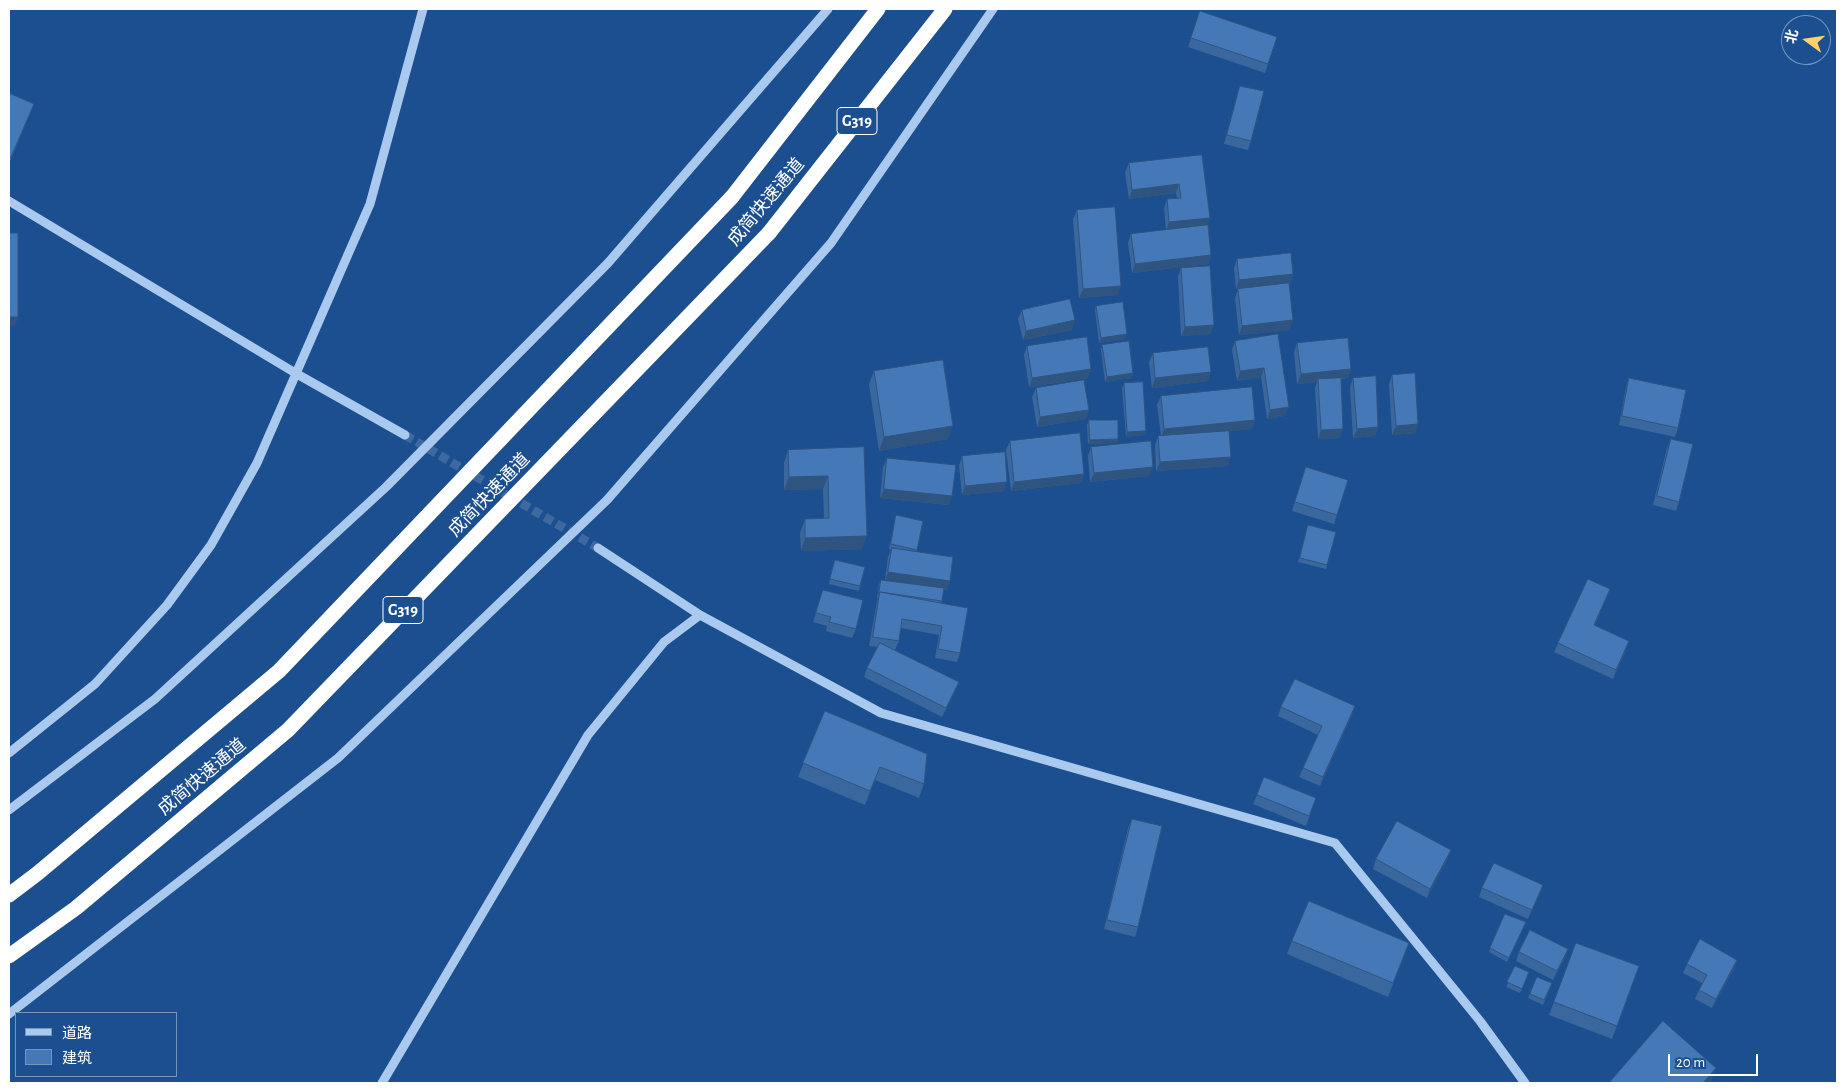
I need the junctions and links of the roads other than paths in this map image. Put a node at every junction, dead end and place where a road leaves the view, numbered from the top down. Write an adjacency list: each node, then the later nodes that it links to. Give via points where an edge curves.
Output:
1 (423, 9): 7 (street, via 370,204)
2 (828, 9): 12 (street, via 608,264 386,487 155,699)
3 (878, 9): 13 (highway, 成简快速通道 / G319, bridge, via 732,197 279,671)
4 (945, 9): 14 (highway, 成简快速通道 / G319, bridge, via 769,233 288,730 76,908)
5 (993, 9): 15 (street, via 831,243 607,500 338,758)
6 (9, 201): 7 (street)
7 (297, 374): 8 (street); 11 (street, via 257,463 211,545 167,606 95,684)
8 (405, 434)
9 (598, 548): 10 (street)
10 (700, 615): 16 (street, via 664,642 588,735); 17 (street, via 881,713 1335,843 1480,1021)
11 (9, 753)
12 (9, 810)
13 (9, 895)
14 (9, 956)
15 (9, 1014)
16 (382, 1083)
17 (1525, 1083)

